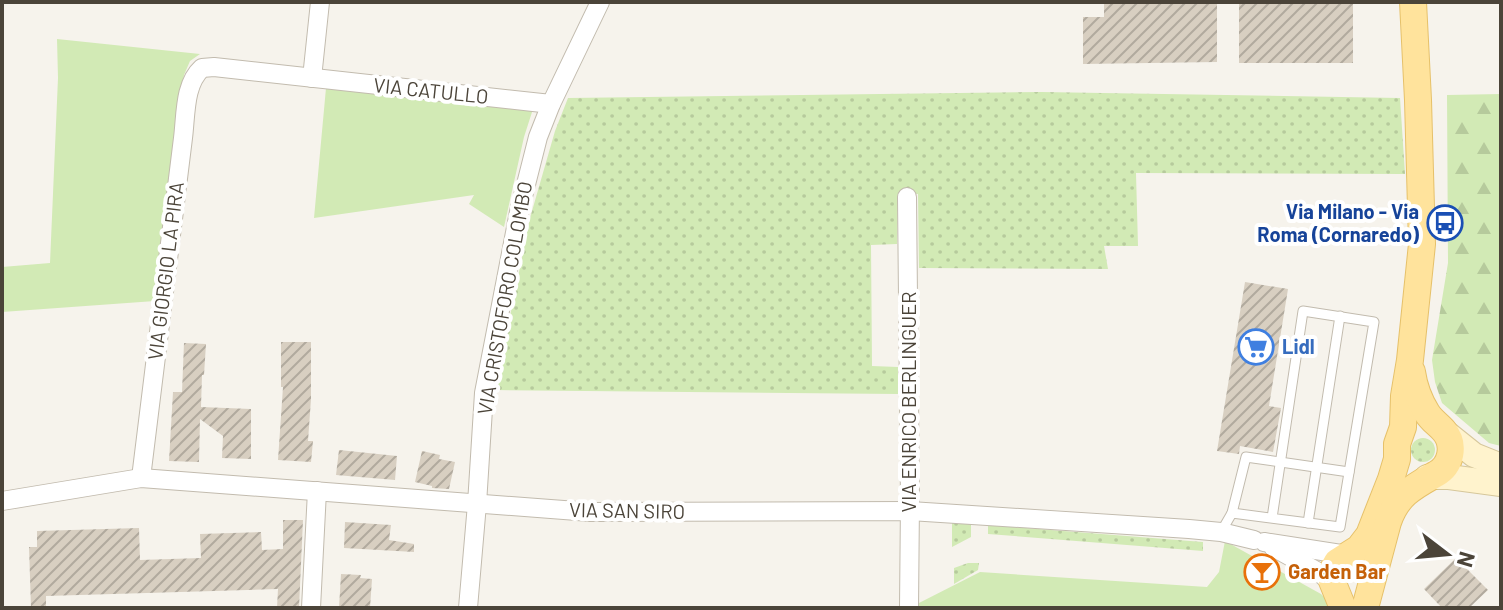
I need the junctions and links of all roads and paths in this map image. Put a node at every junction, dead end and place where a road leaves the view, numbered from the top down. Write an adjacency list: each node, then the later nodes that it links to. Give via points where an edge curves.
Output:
1 (320, 2): 5 (street)
2 (600, 2): 6 (street, VIA CRISTOFORO COLOMBO)
3 (1413, 2): 9 (main road, via 1422,244)
4 (202, 68): 5 (street, VIA CATULLO); 17 (street, VIA GIORGIO LA PIRA, via 190,84)
5 (312, 78): 6 (street, VIA CATULLO)
6 (551, 104): 21 (street, VIA CRISTOFORO COLOMBO, via 519,212 484,393)
7 (907, 197): 22 (street, VIA ENRICO BERLINGUER)
8 (1340, 316): 12 (lane, via 1303,311); 14 (lane); 15 (lane, via 1374,322)
9 (1410, 360): 10 (main road, via 1419,398); 11 (main road)
10 (1441, 429): 11 (main road, via 1418,422 1405,429); 13 (street, via 1474,455); 16 (main road, via 1451,445 1450,456)
11 (1398, 446): 16 (main road, via 1407,472); 28 (main road, via 1372,529)
12 (1280, 462): 14 (lane); 23 (lane, via 1246,457); 24 (lane)
13 (1501, 466)
14 (1317, 467): 15 (lane); 25 (lane)
15 (1349, 472): 25 (lane, via 1340,527)
16 (1432, 476): 18 (street); 29 (main road, via 1414,486 1394,510)
17 (141, 478): 19 (street, VIA SAN SIRO); 20 (street, VIA SAN SIRO)
18 (1501, 484)
19 (317, 491): 21 (street, VIA SAN SIRO); 31 (street)
20 (2, 501)
21 (477, 504): 22 (street, VIA SAN SIRO, via 590,512); 32 (street, VIA CRISTOFORO COLOMBO)
22 (910, 511): 26 (street, VIA SAN SIRO); 33 (street, VIA ENRICO BERLINGUER)
23 (1232, 513): 24 (lane); 26 (lane)
24 (1272, 518): 25 (lane)
25 (1308, 523)
26 (1221, 532): 27 (street, VIA SAN SIRO)
27 (1254, 540)
28 (1352, 552): 30 (main road, via 1332,569); 30 (street, via 1264,542 1320,573)
29 (1370, 596): 30 (main road, via 1367,592)
30 (1338, 597)
31 (311, 608)
32 (468, 608)
33 (909, 608)

